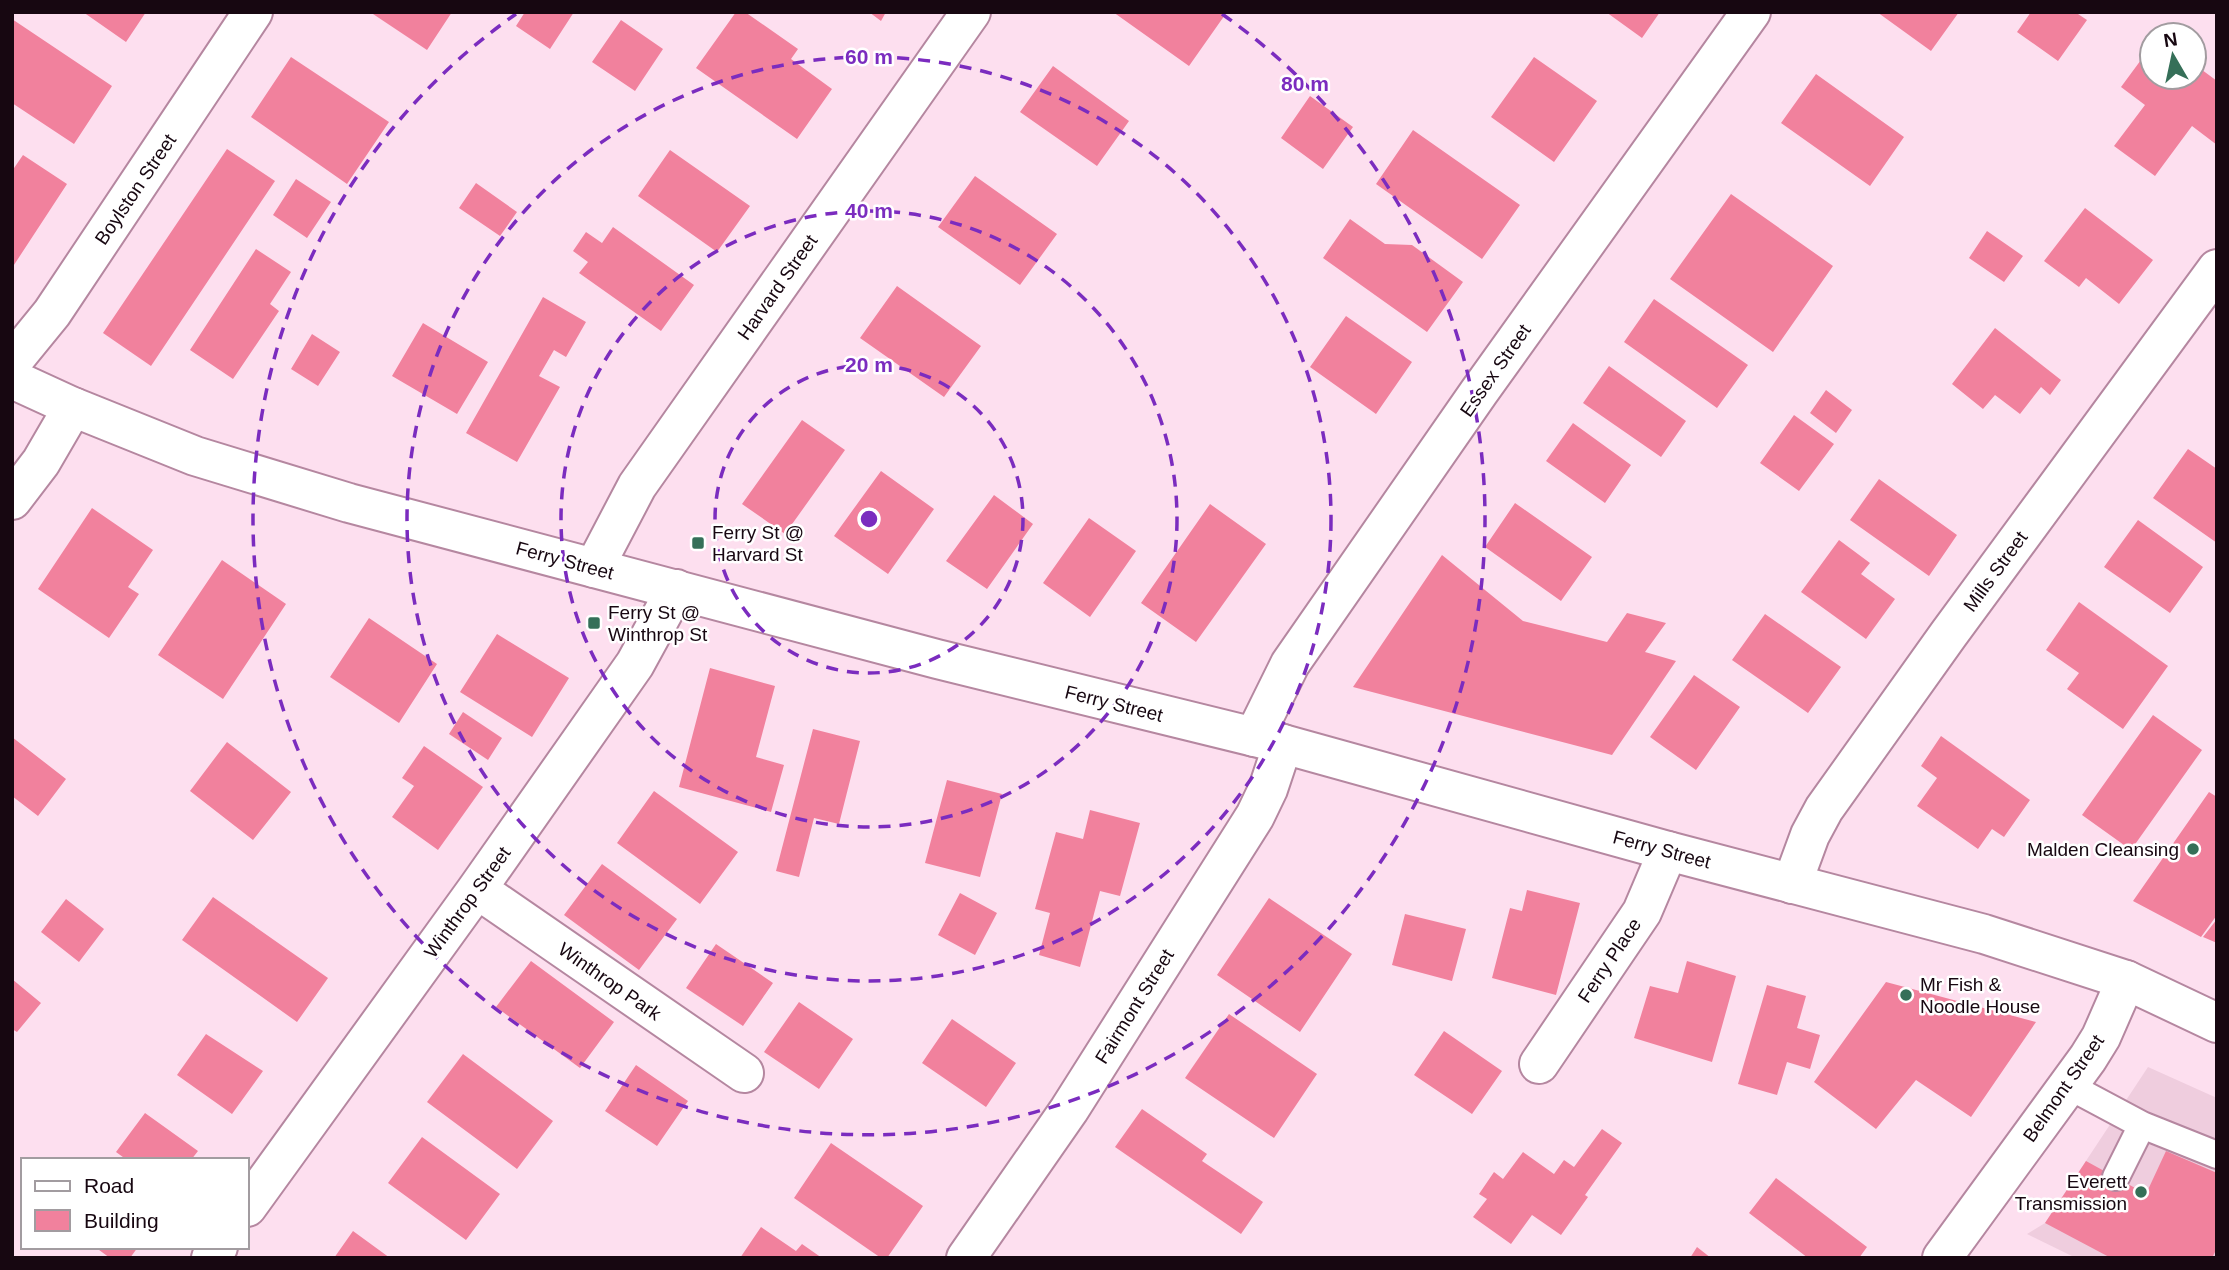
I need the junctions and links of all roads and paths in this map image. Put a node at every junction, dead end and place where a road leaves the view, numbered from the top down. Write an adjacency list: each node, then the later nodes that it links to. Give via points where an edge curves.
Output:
1 (253, 12): 5 (street, Boylston Street, via 52,313)
2 (971, 12): 9 (street, Harvard Street, via 637,486)
3 (1751, 12): 11 (street, Essex Street, via 1290,664 1278,683)
4 (2217, 269): 13 (street, Mills Street, via 1824,809)
5 (12, 362)
6 (12, 379): 7 (street, Ferry Street)
7 (73, 407): 8 (street); 9 (street, Ferry Street, via 208,460)
8 (12, 500)
9 (594, 568): 10 (street, Ferry Street)
10 (676, 589): 11 (street, Ferry Street); 14 (street, Winthrop Street, via 635,664)
11 (1269, 741): 12 (street, Ferry Street); 24 (street, Fairmont Street, via 1268,789 1255,816 1069,1110)
12 (1668, 850): 13 (street, Ferry Street); 17 (street, Ferry Place, via 1642,912)
13 (1792, 884): 15 (street, Ferry Street, via 1984,934)
14 (477, 890): 18 (street, Winthrop Park); 23 (street, Winthrop Street)
15 (2126, 980): 16 (street, Ferry Street); 19 (street, Belmont Street, via 2101,1037)
16 (2217, 1023)
17 (1539, 1064)
18 (744, 1073)
19 (2067, 1085): 20 (lane); 25 (street, Belmont Street)
20 (2142, 1125): 21 (lane); 22 (lane)
21 (2217, 1155)
22 (2116, 1177)
23 (248, 1206)
24 (966, 1258)
25 (1942, 1258)

